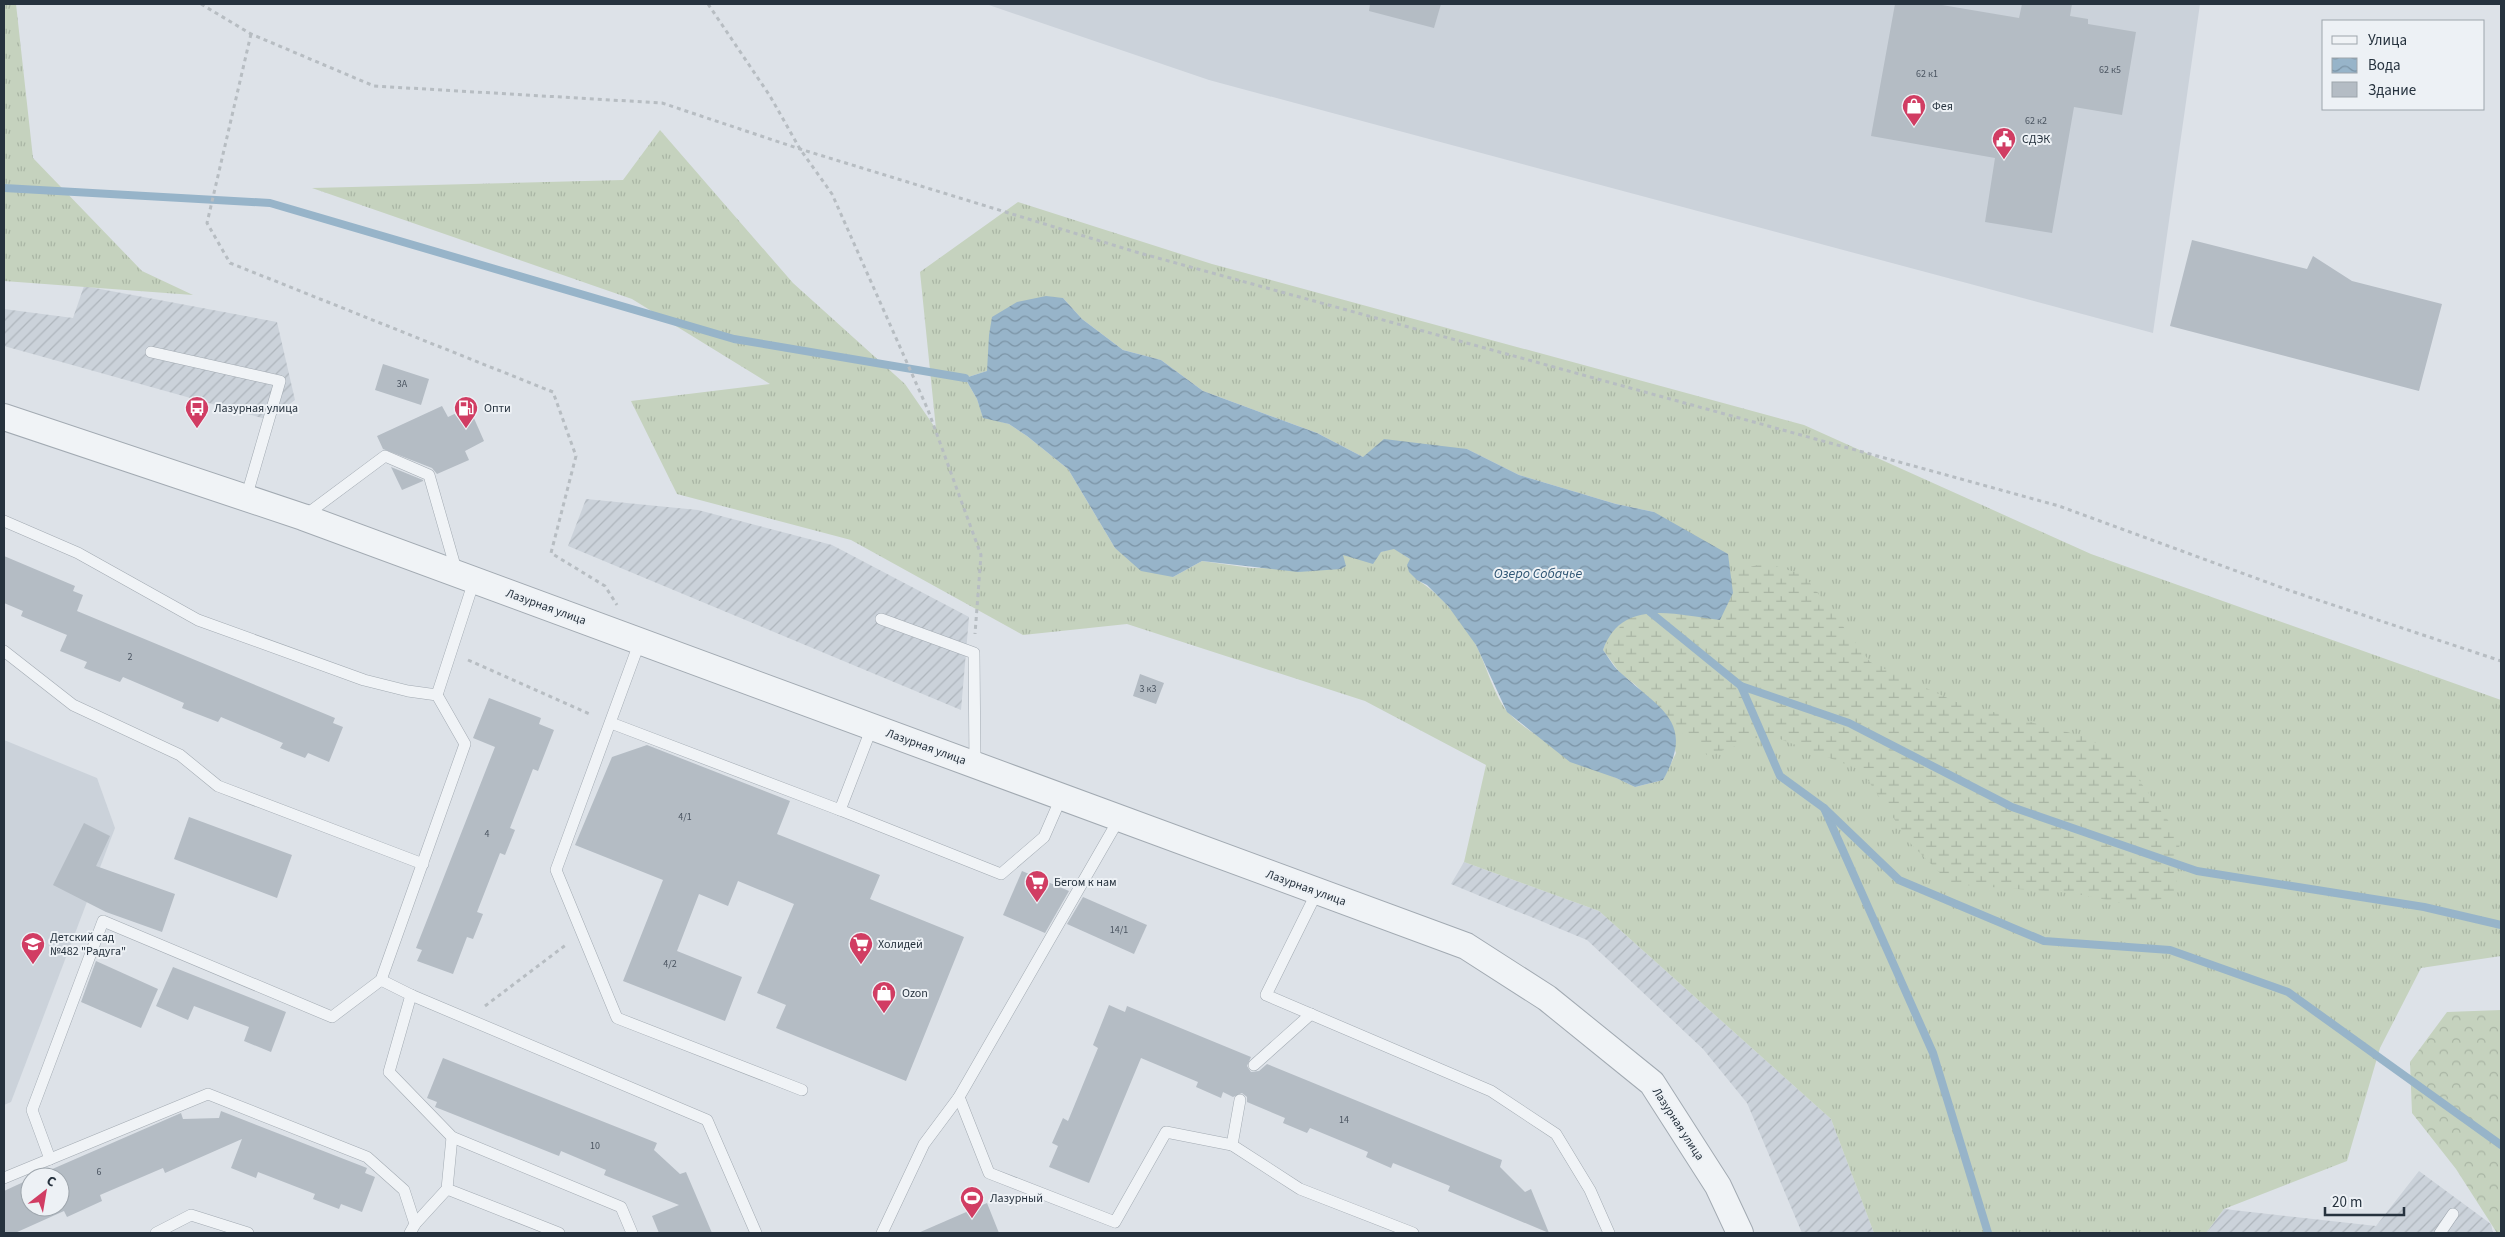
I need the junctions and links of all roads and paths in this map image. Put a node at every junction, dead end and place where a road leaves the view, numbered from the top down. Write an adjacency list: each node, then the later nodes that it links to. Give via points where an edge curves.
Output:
1 (200, 4): 3 (path)
2 (708, 4): 4 (path, via 770,96)
3 (251, 34): 4 (path, via 374,86 662,103); 12 (path, via 207,223 230,263 554,392 576,456 551,553 605,586)
4 (800, 149): 15 (path, via 832,194 876,292 928,410 981,555); 16 (path, via 1136,252 2059,506 2291,591)
5 (152, 352): 7 (lane, via 280,381)
6 (4, 417): 7 (street, Лазурная улица)
7 (246, 498): 8 (street, Лазурная улица)
8 (303, 518): 10 (street, Лазурная улица); 10 (lane, via 385,456 429,475)
9 (4, 521): 17 (lane, via 78,553 198,620 364,680)
10 (466, 578): 12 (street, Лазурная улица); 14 (lane)
11 (881, 619): 15 (lane)
12 (640, 641): 18 (lane); 19 (street, Лазурная улица)
13 (4, 651): 24 (lane, via 73,705 180,755 218,786)
14 (451, 653): 17 (lane); 18 (path)
15 (974, 653): 20 (lane)
16 (2501, 660)
17 (437, 695): 24 (lane, via 465,744)
18 (611, 723): 22 (lane); 26 (lane, via 556,870)
19 (872, 727): 20 (street, Лазурная улица); 22 (lane)
20 (975, 765): 21 (street, Лазурная улица)
21 (1062, 798): 22 (lane, via 1044,837 1001,874); 23 (street, Лазурная улица)
22 (840, 810)
23 (1119, 819): 25 (street, Лазурная улица); 33 (lane)
24 (423, 864): 27 (lane)
25 (1317, 892): 29 (lane, via 1266,995); 51 (street, Лазурная улица, via 1466,946 1555,1004 1652,1084 1718,1186)
26 (582, 933): 30 (path); 32 (lane, via 618,1018)
27 (381, 980): 28 (lane); 37 (lane, via 332,1017 103,921 32,1110)
28 (411, 995): 30 (lane); 35 (lane, via 389,1072)
29 (1311, 1014): 31 (lane); 50 (lane, via 1491,1091 1556,1134 1590,1190)
30 (468, 1019): 47 (lane, via 707,1120)
31 (1254, 1065)
32 (802, 1090)
33 (960, 1096): 36 (lane, via 989,1173 1115,1222 1166,1132); 48 (lane, via 924,1144)
34 (1240, 1100): 36 (lane)
35 (452, 1138): 39 (lane); 46 (lane, via 621,1207)
36 (1232, 1145): 42 (lane, via 1300,1189)
37 (50, 1159): 38 (lane); 41 (lane, via 208,1094 367,1156 404,1190)
38 (4, 1178)
39 (447, 1189): 41 (lane); 45 (lane)
40 (2453, 1214): 52 (lane)
41 (413, 1229)
42 (1396, 1230): 49 (lane)
43 (156, 1233): 44 (lane, via 191,1215)
44 (248, 1233)
45 (559, 1233)
46 (632, 1233)
47 (756, 1233)
48 (882, 1233)
49 (1413, 1233)
50 (1609, 1233)
51 (1740, 1233)
52 (2440, 1233)

